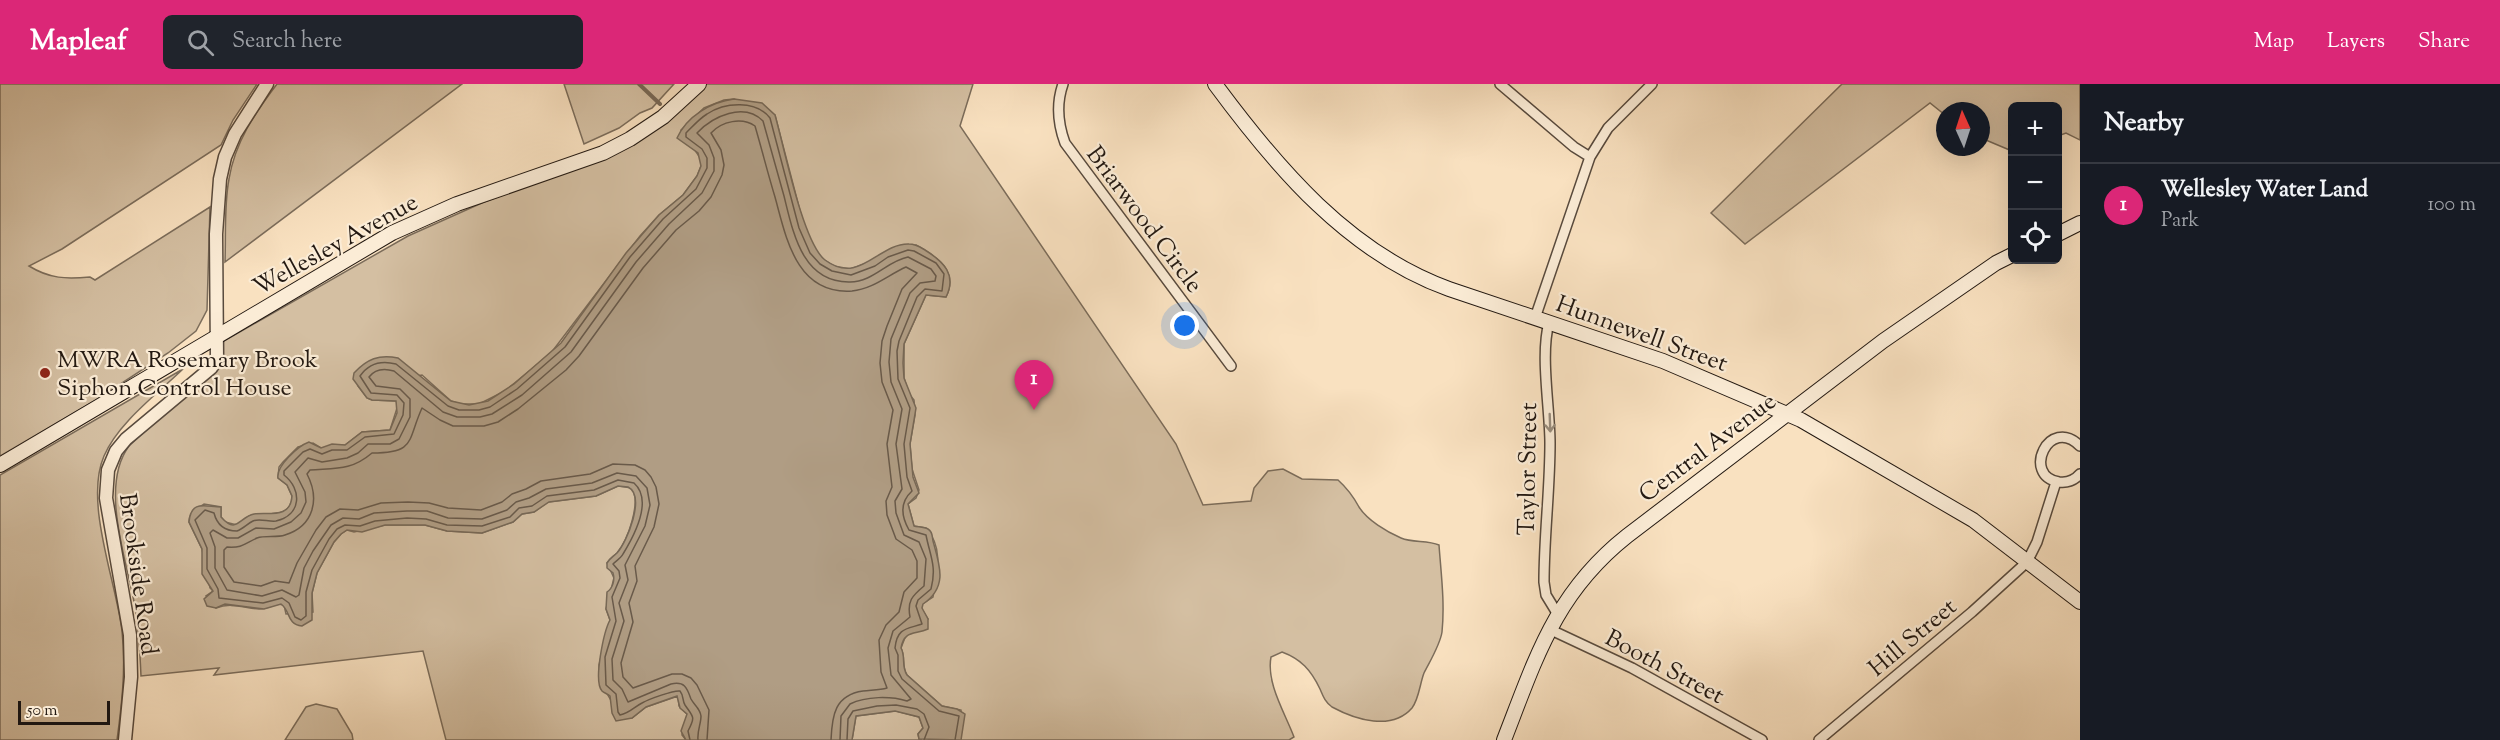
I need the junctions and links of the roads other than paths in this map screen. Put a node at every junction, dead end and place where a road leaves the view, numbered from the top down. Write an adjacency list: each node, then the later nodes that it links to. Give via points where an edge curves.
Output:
1 (267, 84): 13 (street, Brookside Road, via 240,124 222,169 216,212)
2 (699, 84): 13 (main road, Wellesley Avenue, via 663,117 618,146 403,227)
3 (1063, 84): 14 (street, Briarwood Circle, via 1059,114 1065,143)
4 (1215, 84): 11 (main road, Hunnewell Street, via 1268,153 1310,197 1393,264 1420,279)
5 (1500, 84): 7 (street)
6 (1652, 84): 7 (street, via 1608,128)
7 (1590, 157): 11 (street)
8 (2080, 223): 9 (main road)
9 (2062, 232)
10 (2008, 258): 15 (main road, Central Avenue, via 1893,334)
11 (1535, 318): 12 (main road, Hunnewell Street)
12 (1549, 323): 15 (main road, Hunnewell Street, via 1663,362); 22 (street, Taylor Street, one-way to 22, via 1546,362 1550,466 1544,582 1546,595)
13 (215, 339): 17 (main road, Wellesley Avenue); 24 (street, Brookside Road, via 197,380 122,443 108,470 106,498 130,635 131,684)
14 (1231, 366)
15 (1787, 414): 20 (main road, Hunnewell Street, via 1942,501); 22 (main road, Central Avenue, via 1618,543 1582,579)
16 (2080, 446): 19 (street, via 2065,437 2053,439 2045,446 2040,462 2043,471)
17 (0, 465)
18 (2080, 474): 19 (street, via 2068,482)
19 (2056, 482): 20 (street)
20 (2027, 561): 21 (main road, Hunnewell Street); 27 (street, Hill Street)
21 (2080, 602)
22 (1557, 613): 23 (main road, Central Avenue)
23 (1549, 629): 25 (main road, Central Avenue); 26 (street, Booth Street, via 1632,668)
24 (125, 740)
25 (1504, 740)
26 (1762, 740)
27 (1819, 740)

